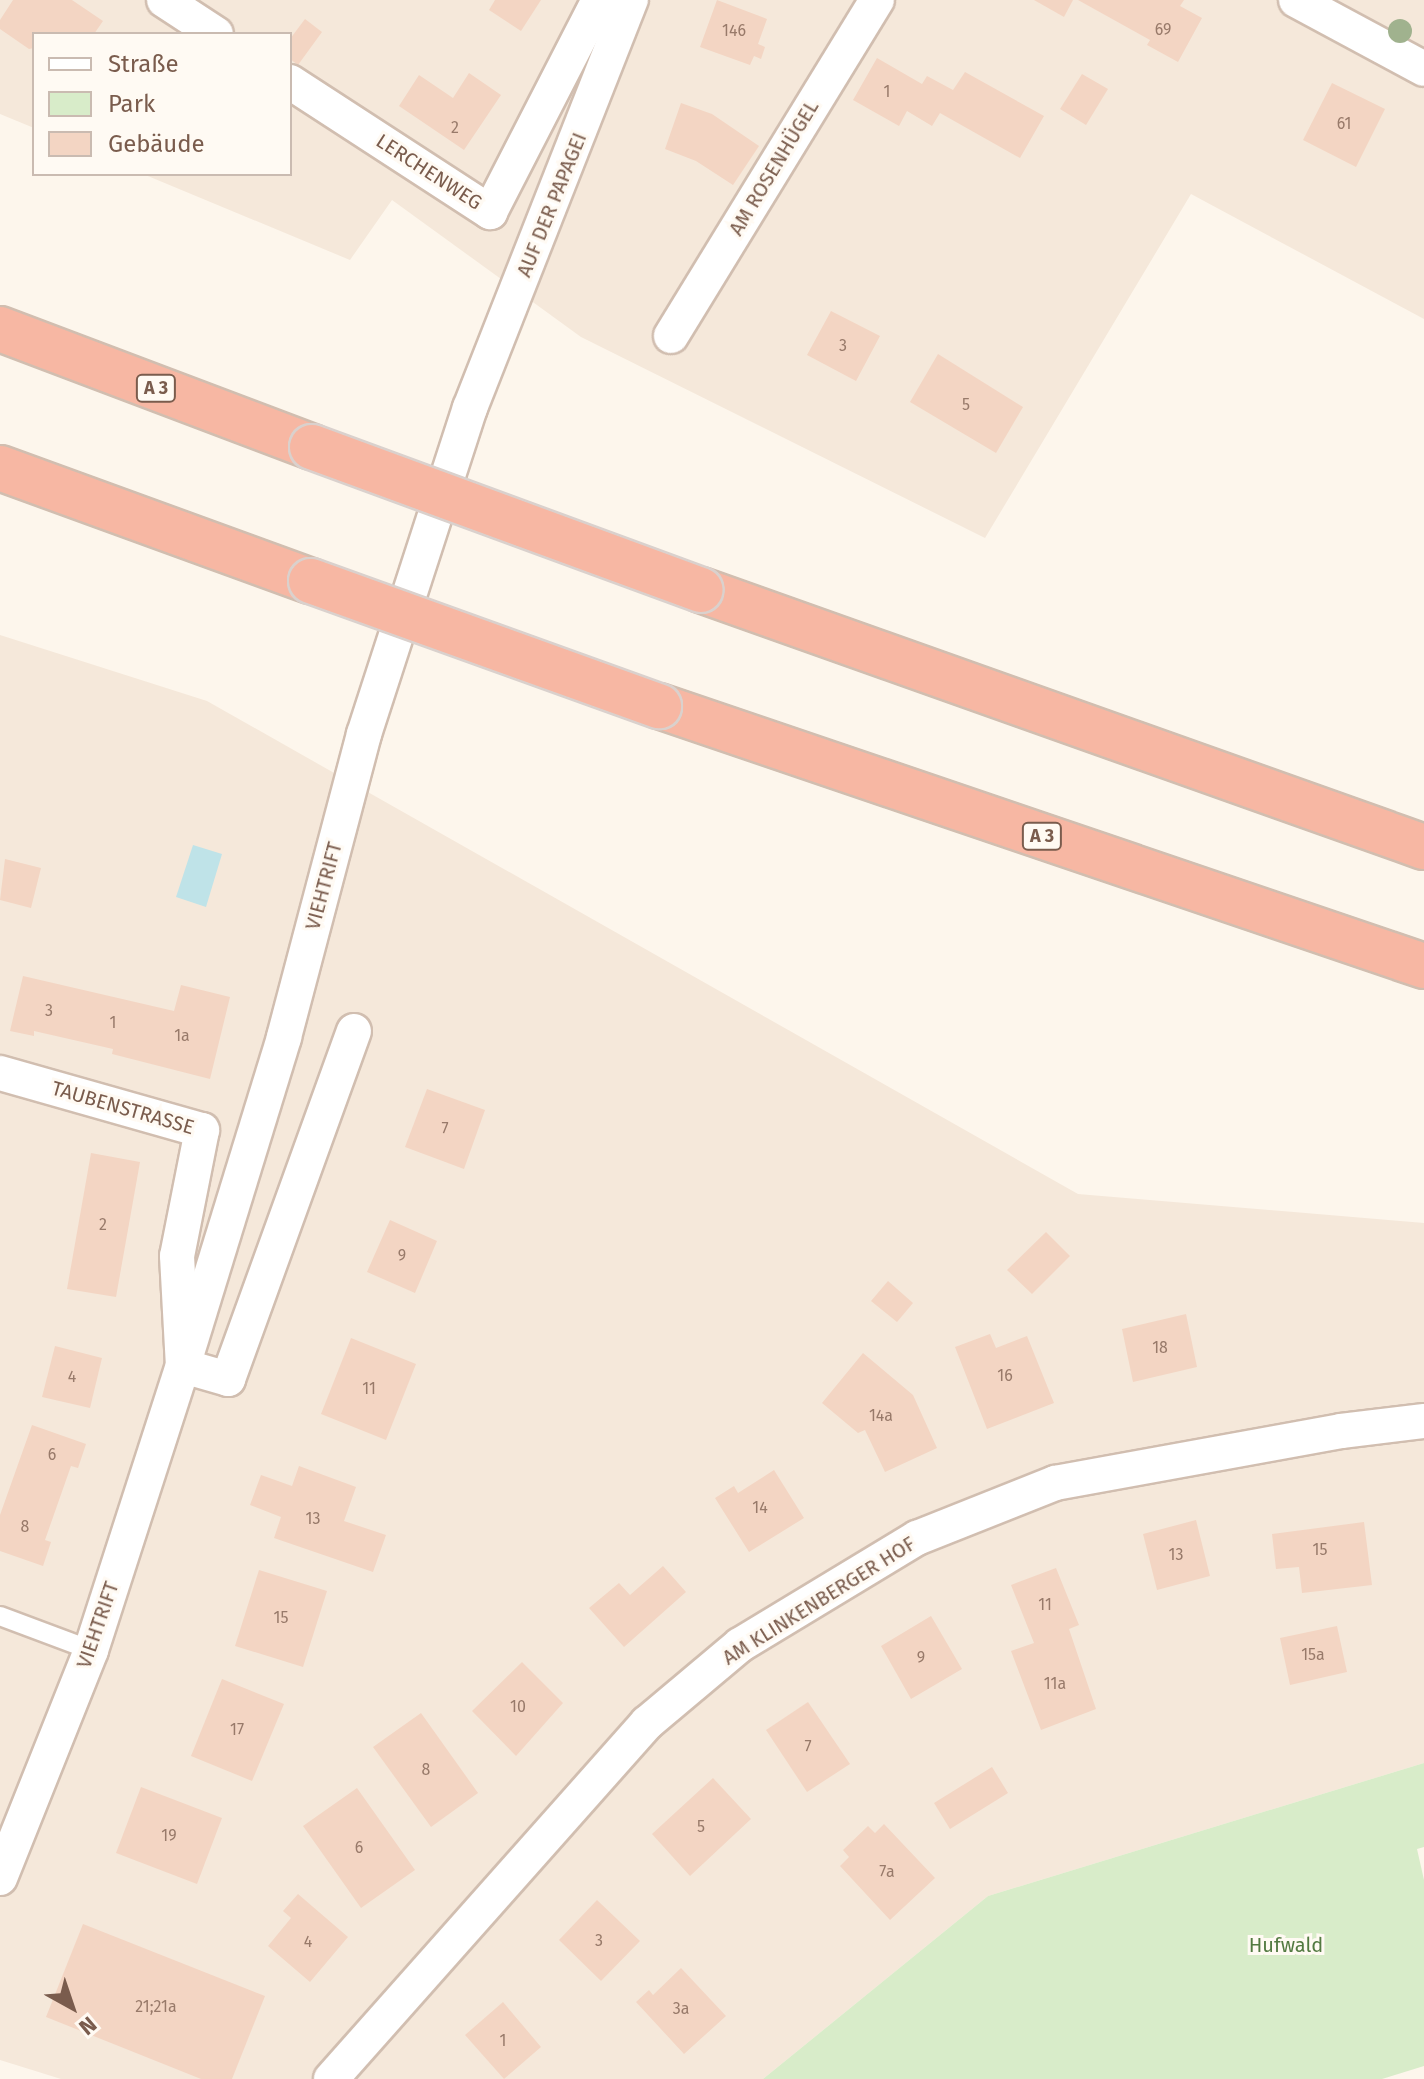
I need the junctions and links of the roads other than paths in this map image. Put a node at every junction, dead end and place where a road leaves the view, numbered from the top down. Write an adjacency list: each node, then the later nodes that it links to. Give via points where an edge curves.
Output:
1 (164, 0): 6 (street)
2 (599, 0): 8 (street, LERCHENWEG, via 490,212)
3 (631, 0): 11 (street, AUF DER PAPAGEI)
4 (877, 0): 10 (street, AM ROSENHÜGEL)
5 (1296, 0): 7 (street)
6 (213, 32)
7 (1424, 69)
8 (292, 83)
9 (0, 329): 13 (highway, A 3, bridge, via 701,590)
10 (671, 336)
11 (470, 408): 17 (street, VIEHTRIFT, via 364,734 284,1037)
12 (0, 468): 14 (highway, A 3, bridge, via 659,706)
13 (1424, 847)
14 (1424, 966)
15 (354, 1031): 17 (street, via 228,1379)
16 (0, 1073): 17 (street, TAUBENSTRASSE, via 202,1130 177,1256)
17 (183, 1366): 20 (street, VIEHTRIFT)
18 (1424, 1421): 22 (street, AM KLINKENBERGER HOF, via 1055,1483 917,1538 740,1645 647,1723)
19 (0, 1616): 20 (lane)
20 (91, 1650): 21 (street, VIEHTRIFT)
21 (0, 1878)
22 (331, 2079)

